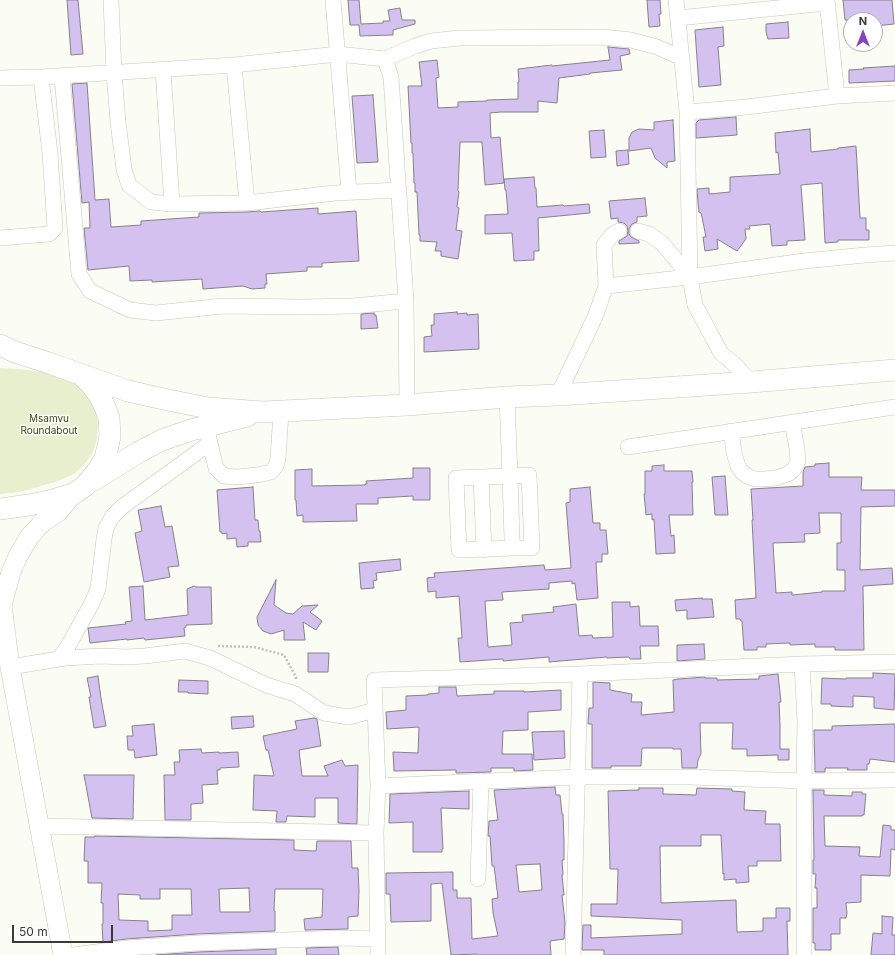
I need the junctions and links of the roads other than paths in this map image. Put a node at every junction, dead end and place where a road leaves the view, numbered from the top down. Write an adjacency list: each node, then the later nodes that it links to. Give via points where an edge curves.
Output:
1 (111, 0): 11 (street)
2 (332, 0): 6 (street)
3 (676, 0): 5 (street)
4 (827, 2): 5 (street); 16 (street)
5 (678, 18): 7 (street)
6 (338, 54): 8 (street); 9 (street); 19 (street)
7 (682, 58): 8 (street, via 657,47 631,40 602,37 438,40 415,46); 17 (street)
8 (385, 59): 18 (street, via 392,78)
9 (234, 65): 10 (street); 20 (street)
10 (163, 70): 11 (street); 21 (street)
11 (114, 73): 12 (street); 21 (street, via 124,169 129,185 151,202)
12 (62, 76): 13 (street); 28 (street, via 79,274 90,290 130,310 156,313 223,306 352,306)
13 (41, 77): 14 (street); 24 (street, via 55,228 49,234)
14 (0, 78)
15 (895, 93): 16 (street)
16 (837, 96): 17 (street)
17 (687, 112): 26 (street)
18 (399, 190): 19 (street); 28 (street)
19 (349, 192): 20 (street)
20 (247, 203): 21 (street)
21 (172, 204)
22 (619, 231): 27 (street, via 612,234 604,245)
23 (638, 231): 26 (street, via 650,234 662,243)
24 (0, 238)
25 (895, 253): 26 (street, via 804,261)
26 (690, 277): 27 (street); 34 (street, via 695,305 721,353)
27 (606, 286): 35 (street, via 595,317)
28 (406, 301): 37 (street)
29 (0, 345): 31 (highway)
30 (0, 358): 31 (highway)
31 (52, 364): 33 (highway)
32 (895, 370): 34 (highway)
33 (80, 374): 39 (highway, via 128,391 208,408); 46 (highway, via 91,384 105,407 109,418 110,436 105,458 98,470)
34 (751, 382): 35 (highway)
35 (558, 395): 36 (highway)
36 (508, 397): 37 (highway); 44 (street)
37 (407, 406): 39 (highway)
38 (895, 407): 40 (street)
39 (272, 412): 42 (highway); 42 (street, via 278,459 270,472 224,476 216,468)
40 (792, 422): 41 (street); 41 (street, via 798,461 788,474 776,478 754,479 741,471 734,453)
41 (732, 431): 43 (street)
42 (208, 435): 46 (highway, via 191,430 162,440); 50 (street, via 112,517 106,528 98,589 67,648)
43 (628, 447)
44 (510, 476): 45 (street); 48 (street, via 529,475 532,548)
45 (481, 477): 48 (street); 48 (street, via 456,478 458,543 459,550)
46 (79, 490): 47 (highway, via 49,501); 49 (main road, via 30,536 11,572)
47 (0, 509)
48 (484, 550)
49 (1, 604): 53 (main road)
50 (58, 659): 53 (street); 55 (street, via 145,656 184,651 210,658 266,685 295,694 324,713 349,717)
51 (895, 662): 52 (street)
52 (802, 664): 54 (street); 59 (street, via 805,721)
53 (10, 667): 61 (main road)
54 (580, 674): 55 (street, via 374,680); 56 (street)
55 (375, 710): 60 (street)
56 (577, 777): 58 (street); 59 (street, via 690,776); 68 (street)
57 (895, 780): 59 (street)
58 (481, 781): 60 (street); 63 (street)
59 (804, 781): 69 (street)
60 (378, 786): 62 (street)
61 (39, 826): 62 (street); 65 (main road)
62 (376, 834): 64 (street)
63 (478, 879)
64 (378, 939): 66 (street, via 198,943); 67 (street)
65 (63, 955)
66 (73, 955)
67 (378, 955)
68 (573, 955)
69 (804, 955)

